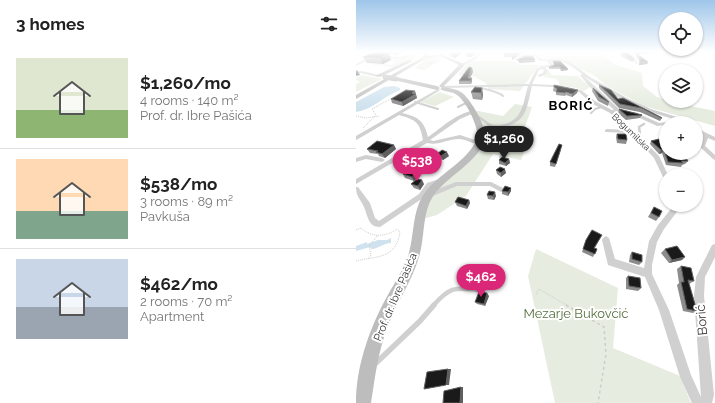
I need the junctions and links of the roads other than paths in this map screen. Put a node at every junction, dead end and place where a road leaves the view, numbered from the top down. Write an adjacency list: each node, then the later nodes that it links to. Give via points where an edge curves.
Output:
1 (391, 71): 11 (street)
2 (398, 71): 16 (street)
3 (404, 71): 16 (street)
4 (457, 71): 15 (street)
5 (537, 71): 13 (street)
6 (546, 71): 12 (street)
7 (579, 71): 23 (street, via 587,82 607,98)
8 (579, 71): 29 (street, via 625,99)
9 (362, 72): 10 (street); 11 (street)
10 (356, 73)
11 (378, 76): 15 (street, bridge)
12 (539, 76)
13 (530, 85): 14 (street, Bogumilska); 21 (street, Bogumilska, via 576,90); 32 (street, via 523,115 510,125)
14 (478, 86): 15 (street, Bogumilska); 17 (lane)
15 (441, 88): 18 (street); 19 (street, via 460,94)
16 (356, 96)
17 (502, 96)
18 (415, 102): 22 (lane); 26 (street)
19 (468, 102): 20 (lane); 28 (street)
20 (458, 107)
21 (602, 107): 23 (street, Bogumilska); 27 (lane)
22 (438, 109)
23 (614, 111): 24 (street); 34 (street, Bogumilska)
24 (623, 111)
25 (630, 112): 31 (street)
26 (398, 113): 38 (street); 41 (street, via 418,120 422,124)
27 (591, 113)
28 (473, 114): 32 (street, via 482,117); 41 (street, via 450,123); 43 (street, via 481,128)
29 (669, 116)
30 (644, 124): 37 (lane, via 640,126 640,135)
31 (659, 125)
32 (494, 127): 42 (street)
33 (607, 131): 34 (street)
34 (630, 132): 37 (street, Bogumilska)
35 (703, 134): 36 (street)
36 (706, 135): 39 (street); 45 (street, via 702,146)
37 (636, 136): 48 (street, Bogumilska, via 657,157)
38 (356, 138)
39 (715, 139)
40 (528, 140): 42 (lane)
41 (426, 141): 43 (street, via 433,143 460,137); 50 (street)
42 (509, 141): 44 (street)
43 (479, 143): 49 (street, Prof. dr. Ibre Pašića, via 464,161)
44 (502, 158)
45 (715, 158)
46 (356, 160): 47 (street, via 366,157)
47 (382, 160)
48 (662, 168)
49 (439, 181): 51 (street, via 429,185 421,196 380,224 372,220 367,205); 53 (street, Prof. dr. Ibre Pašića)
50 (356, 182)
51 (356, 189)
52 (501, 190): 53 (street, via 491,184 456,184)
53 (428, 195): 59 (street, Prof. dr. Ibre Pašića, via 422,206 413,257 377,335)
54 (673, 212): 57 (street, via 653,241)
55 (606, 240): 57 (street, via 611,262)
56 (715, 248): 60 (street, Borić, via 701,277 699,296)
57 (648, 274): 62 (street)
58 (482, 290): 59 (lane, via 454,288 441,297 420,321)
59 (367, 371): 61 (street, Prof. dr. Ibre Pašića)
60 (710, 400)
61 (362, 403)
62 (698, 403)

